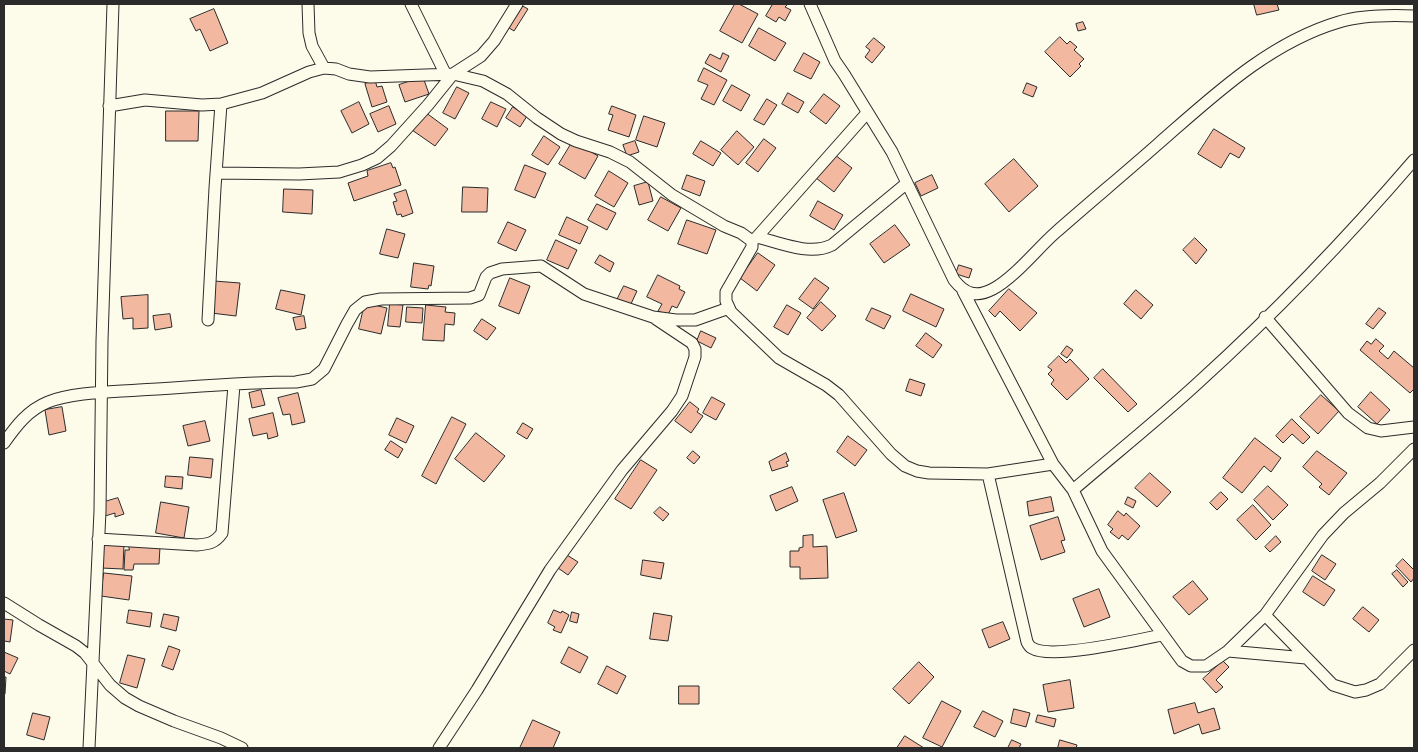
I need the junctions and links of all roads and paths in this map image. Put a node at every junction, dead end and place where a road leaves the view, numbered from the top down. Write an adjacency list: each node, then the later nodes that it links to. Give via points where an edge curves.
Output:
1 (113, 4): 10 (street)
2 (308, 4): 7 (street, via 312,46)
3 (411, 4): 8 (street)
4 (517, 4): 8 (street, via 481,56)
5 (810, 4): 11 (street, via 835,61)
6 (1414, 16): 16 (street, via 1340,22 1264,57 1190,116 1005,281 984,293)
7 (324, 68): 8 (street, via 370,77); 9 (street, via 262,93)
8 (449, 74): 13 (street, via 428,105 391,146 362,165 339,172 299,174); 15 (street, via 483,81 507,94 561,134 630,162 672,195 724,226)
9 (222, 104): 10 (street, via 145,100); 13 (street)
10 (109, 106): 22 (street)
11 (867, 113): 14 (street); 15 (street)
12 (1414, 160): 19 (street, via 1311,274)
13 (216, 172): 20 (street)
14 (907, 183): 15 (street, via 824,249); 16 (street, via 954,280)
15 (754, 239): 17 (street, via 726,292)
16 (963, 291): 26 (street)
17 (729, 308): 18 (street, via 694,320); 27 (street, via 780,358 839,395 905,466 929,473)
18 (653, 317): 21 (street, via 584,294 541,266 502,270 490,273 479,295 470,298 381,298 365,302 355,310 324,369 312,379); 39 (street, via 692,343 695,349 682,396 622,470 550,570)
19 (1266, 317): 23 (street, via 1348,413 1368,428 1381,431); 28 (street, via 1200,381)
20 (208, 320)
21 (234, 384): 22 (street); 29 (street, via 222,534 218,539 211,544 197,545)
22 (102, 393): 24 (street, via 49,402 26,416); 29 (street)
23 (1414, 427)
24 (4, 443)
25 (1414, 450): 31 (street, via 1324,535)
26 (1053, 464): 27 (street); 28 (street)
27 (988, 474): 32 (street, via 1027,642 1032,648 1048,652 1085,649)
28 (1073, 490): 32 (street, via 1102,551)
29 (98, 539): 36 (street)
30 (4, 603): 36 (street, via 76,646)
31 (1265, 615): 34 (street); 35 (street)
32 (1162, 635): 34 (street, via 1182,661 1192,666 1206,666)
33 (1414, 650): 35 (street, via 1380,684 1355,692 1332,685)
34 (1228, 651): 35 (street)
35 (1306, 658)
36 (92, 661): 37 (street); 38 (street, via 125,698)
37 (89, 748)
38 (242, 748)
39 (439, 748)

